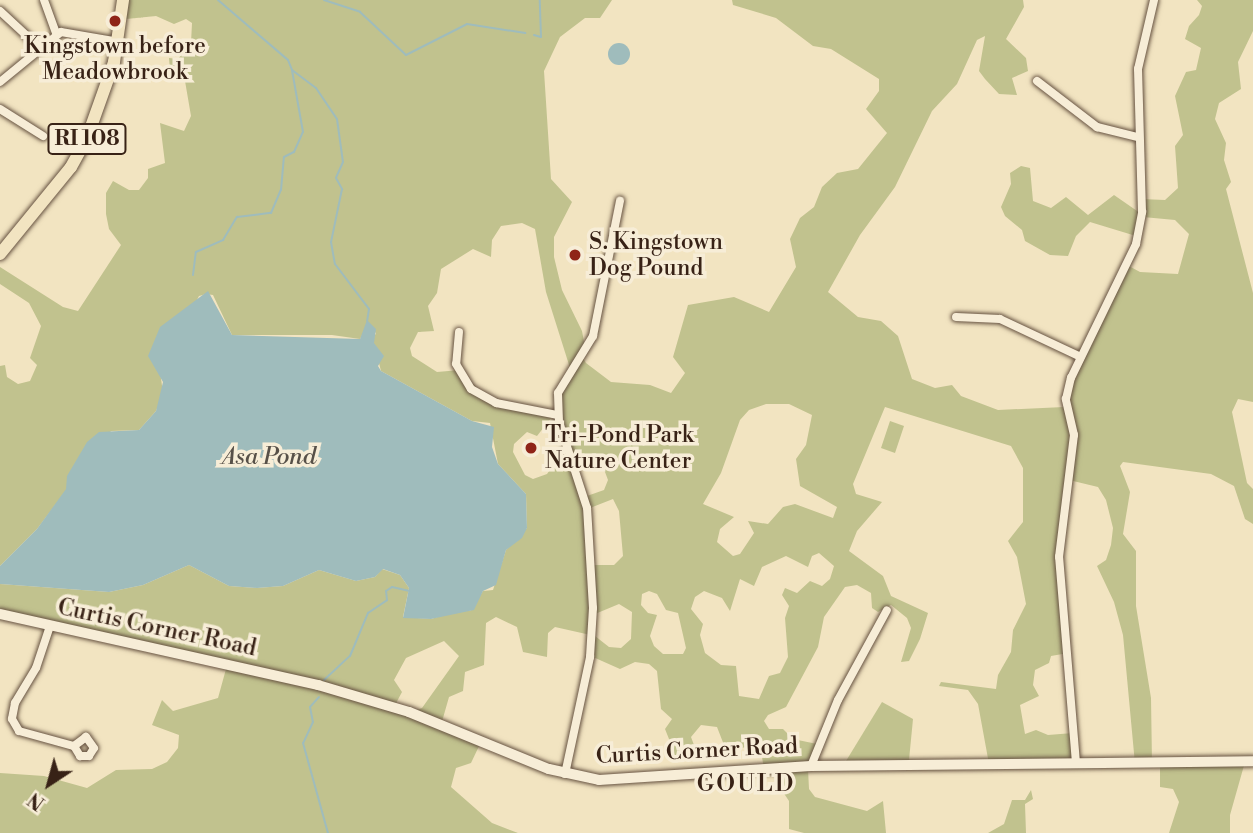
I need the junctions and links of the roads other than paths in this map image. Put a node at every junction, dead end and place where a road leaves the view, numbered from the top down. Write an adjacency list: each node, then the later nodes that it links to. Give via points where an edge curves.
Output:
1 (44, 0): 5 (street)
2 (123, 0): 6 (main road, RI 108)
3 (1154, 0): 12 (street, via 1139,54)
4 (0, 11): 7 (street)
5 (57, 35): 6 (street, via 69,32); 7 (street)
6 (119, 43): 14 (main road, RI 108, via 103,99 79,153)
7 (40, 48): 9 (street)
8 (1037, 81): 12 (street, via 1097,128)
9 (0, 82)
10 (0, 109): 11 (street)
11 (43, 136)
12 (1137, 137): 17 (street, via 1142,195 1136,244)
13 (620, 201): 18 (street, via 596,325 562,382)
14 (0, 254)
15 (956, 317): 17 (street, via 1000,319)
16 (458, 332): 18 (street, via 456,364 464,382 479,395 496,403)
17 (1081, 357): 24 (street, via 1066,399 1074,439 1059,557)
18 (557, 415): 26 (street, via 587,508 593,608 590,657)
19 (887, 610): 25 (street, via 838,700)
20 (0, 614): 21 (street, Curtis Corner Road)
21 (50, 626): 22 (street, via 12,719 25,734); 26 (street, Curtis Corner Road, via 318,685 409,712)
22 (74, 746)
23 (1253, 761): 24 (street, Curtis Corner Road)
24 (1076, 763): 25 (street, Curtis Corner Road)
25 (811, 766): 26 (street, Curtis Corner Road, via 599,780)
26 (565, 774)

